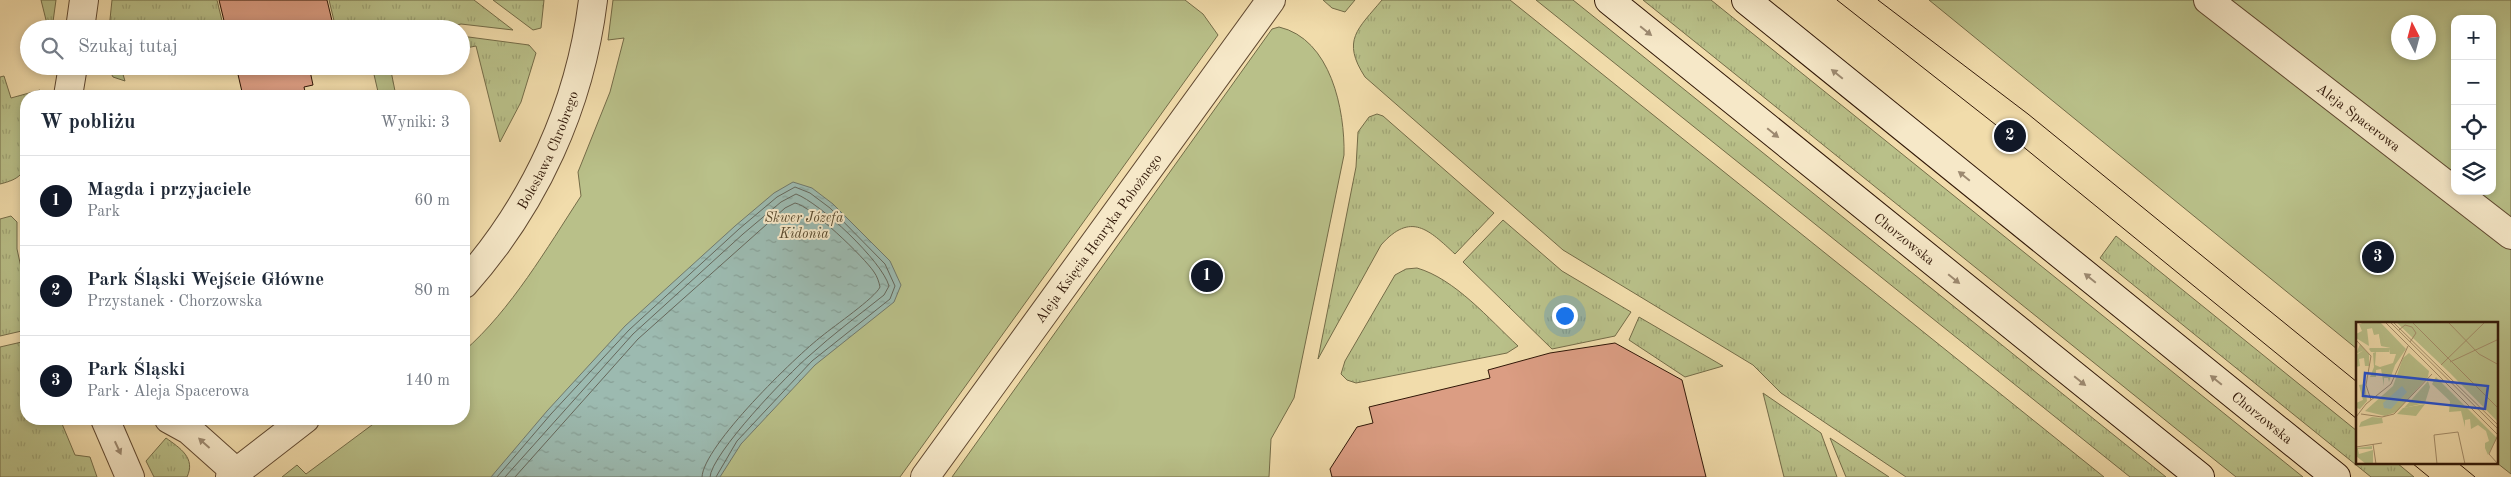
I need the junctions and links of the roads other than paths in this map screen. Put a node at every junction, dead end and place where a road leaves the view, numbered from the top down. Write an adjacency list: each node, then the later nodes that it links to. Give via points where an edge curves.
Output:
1 (84, 0): 7 (street)
2 (593, 0): 11 (street, Bolesława Chrobrego, via 582,62 568,112 545,167 510,223)
3 (1271, 0): 17 (street, Aleja Księcia Henryka Pobożnego)
4 (1608, 0): 18 (street, Chorzowska, one-way to 18)
5 (1746, 0): 19 (street, Chorzowska, one-way to 5)
6 (2208, 0): 10 (street, Aleja Spacerowa)
7 (81, 20)
8 (72, 75): 9 (street)
9 (69, 90)
10 (2511, 235)
11 (470, 276)
12 (108, 425): 16 (street, one-way to 16)
13 (180, 425): 15 (street, one-way to 13, via 190,430)
14 (297, 425): 15 (street)
15 (233, 474)
16 (130, 477)
17 (925, 477)
18 (2200, 477)
19 (2336, 477)

